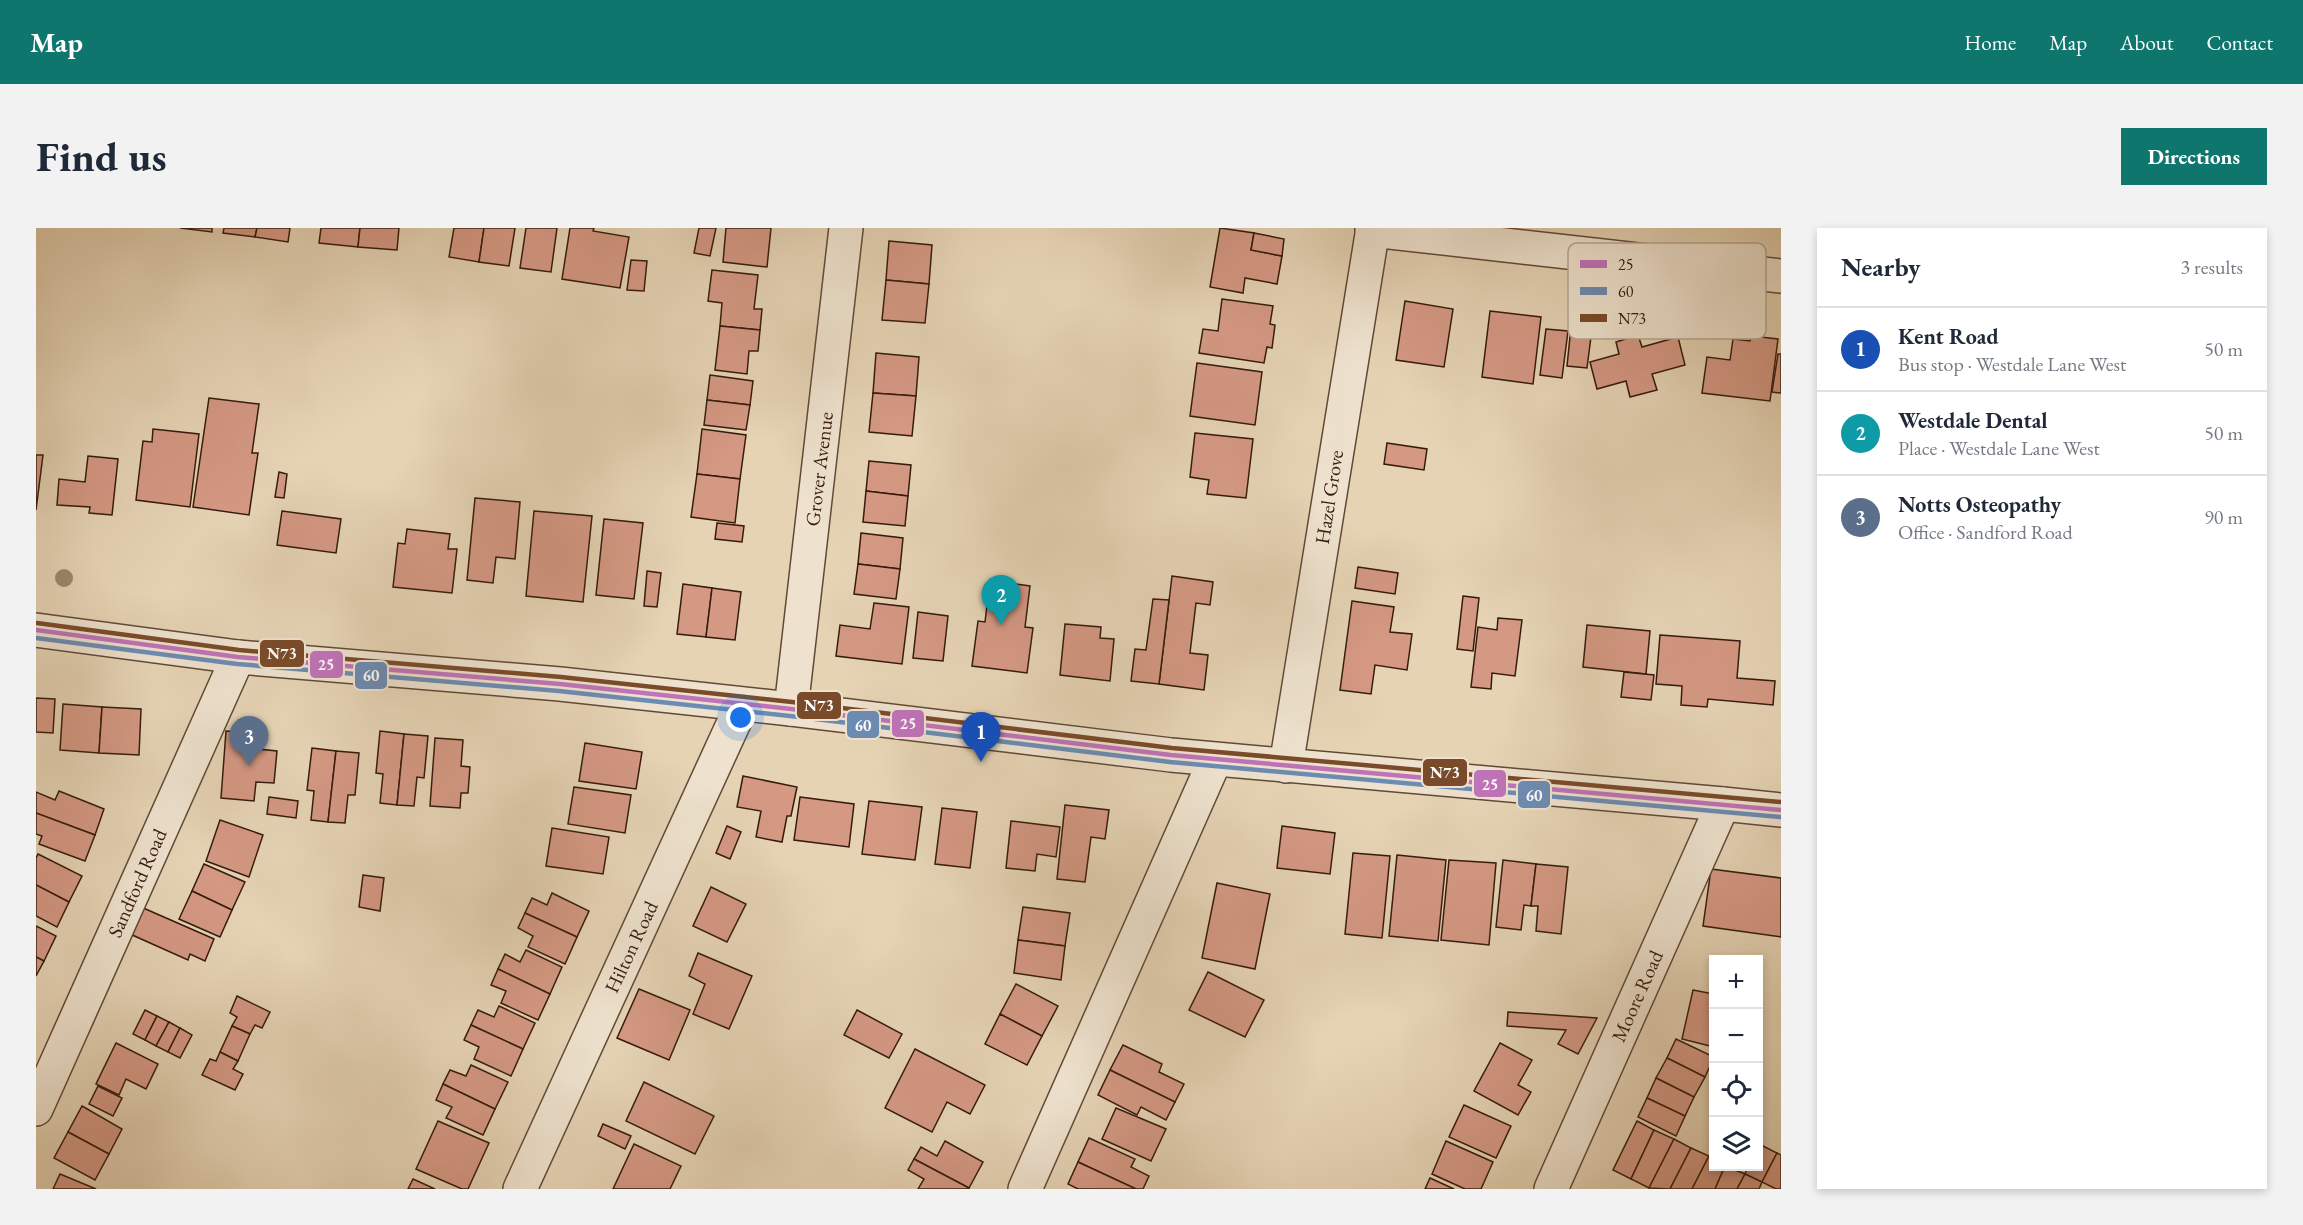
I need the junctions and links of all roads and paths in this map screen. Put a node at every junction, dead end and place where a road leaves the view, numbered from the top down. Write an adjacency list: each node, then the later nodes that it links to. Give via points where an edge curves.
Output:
1 (846, 228): 9 (street, Grover Avenue)
2 (1373, 229): 3 (street); 11 (street, Hazel Grove)
3 (1568, 251)
4 (1766, 274): 5 (street)
5 (1781, 276)
6 (36, 630): 7 (street)
7 (238, 657): 8 (street, via 560,684); 14 (street, Sandford Road)
8 (742, 705): 9 (street); 15 (street, Hilton Road)
9 (791, 709): 10 (street)
10 (1215, 760): 11 (street); 16 (street)
11 (1286, 766): 12 (street)
12 (1723, 804): 13 (street); 17 (street, Moore Road)
13 (1781, 810)
14 (36, 1109)
15 (520, 1189)
16 (1025, 1189)
17 (1551, 1189)

